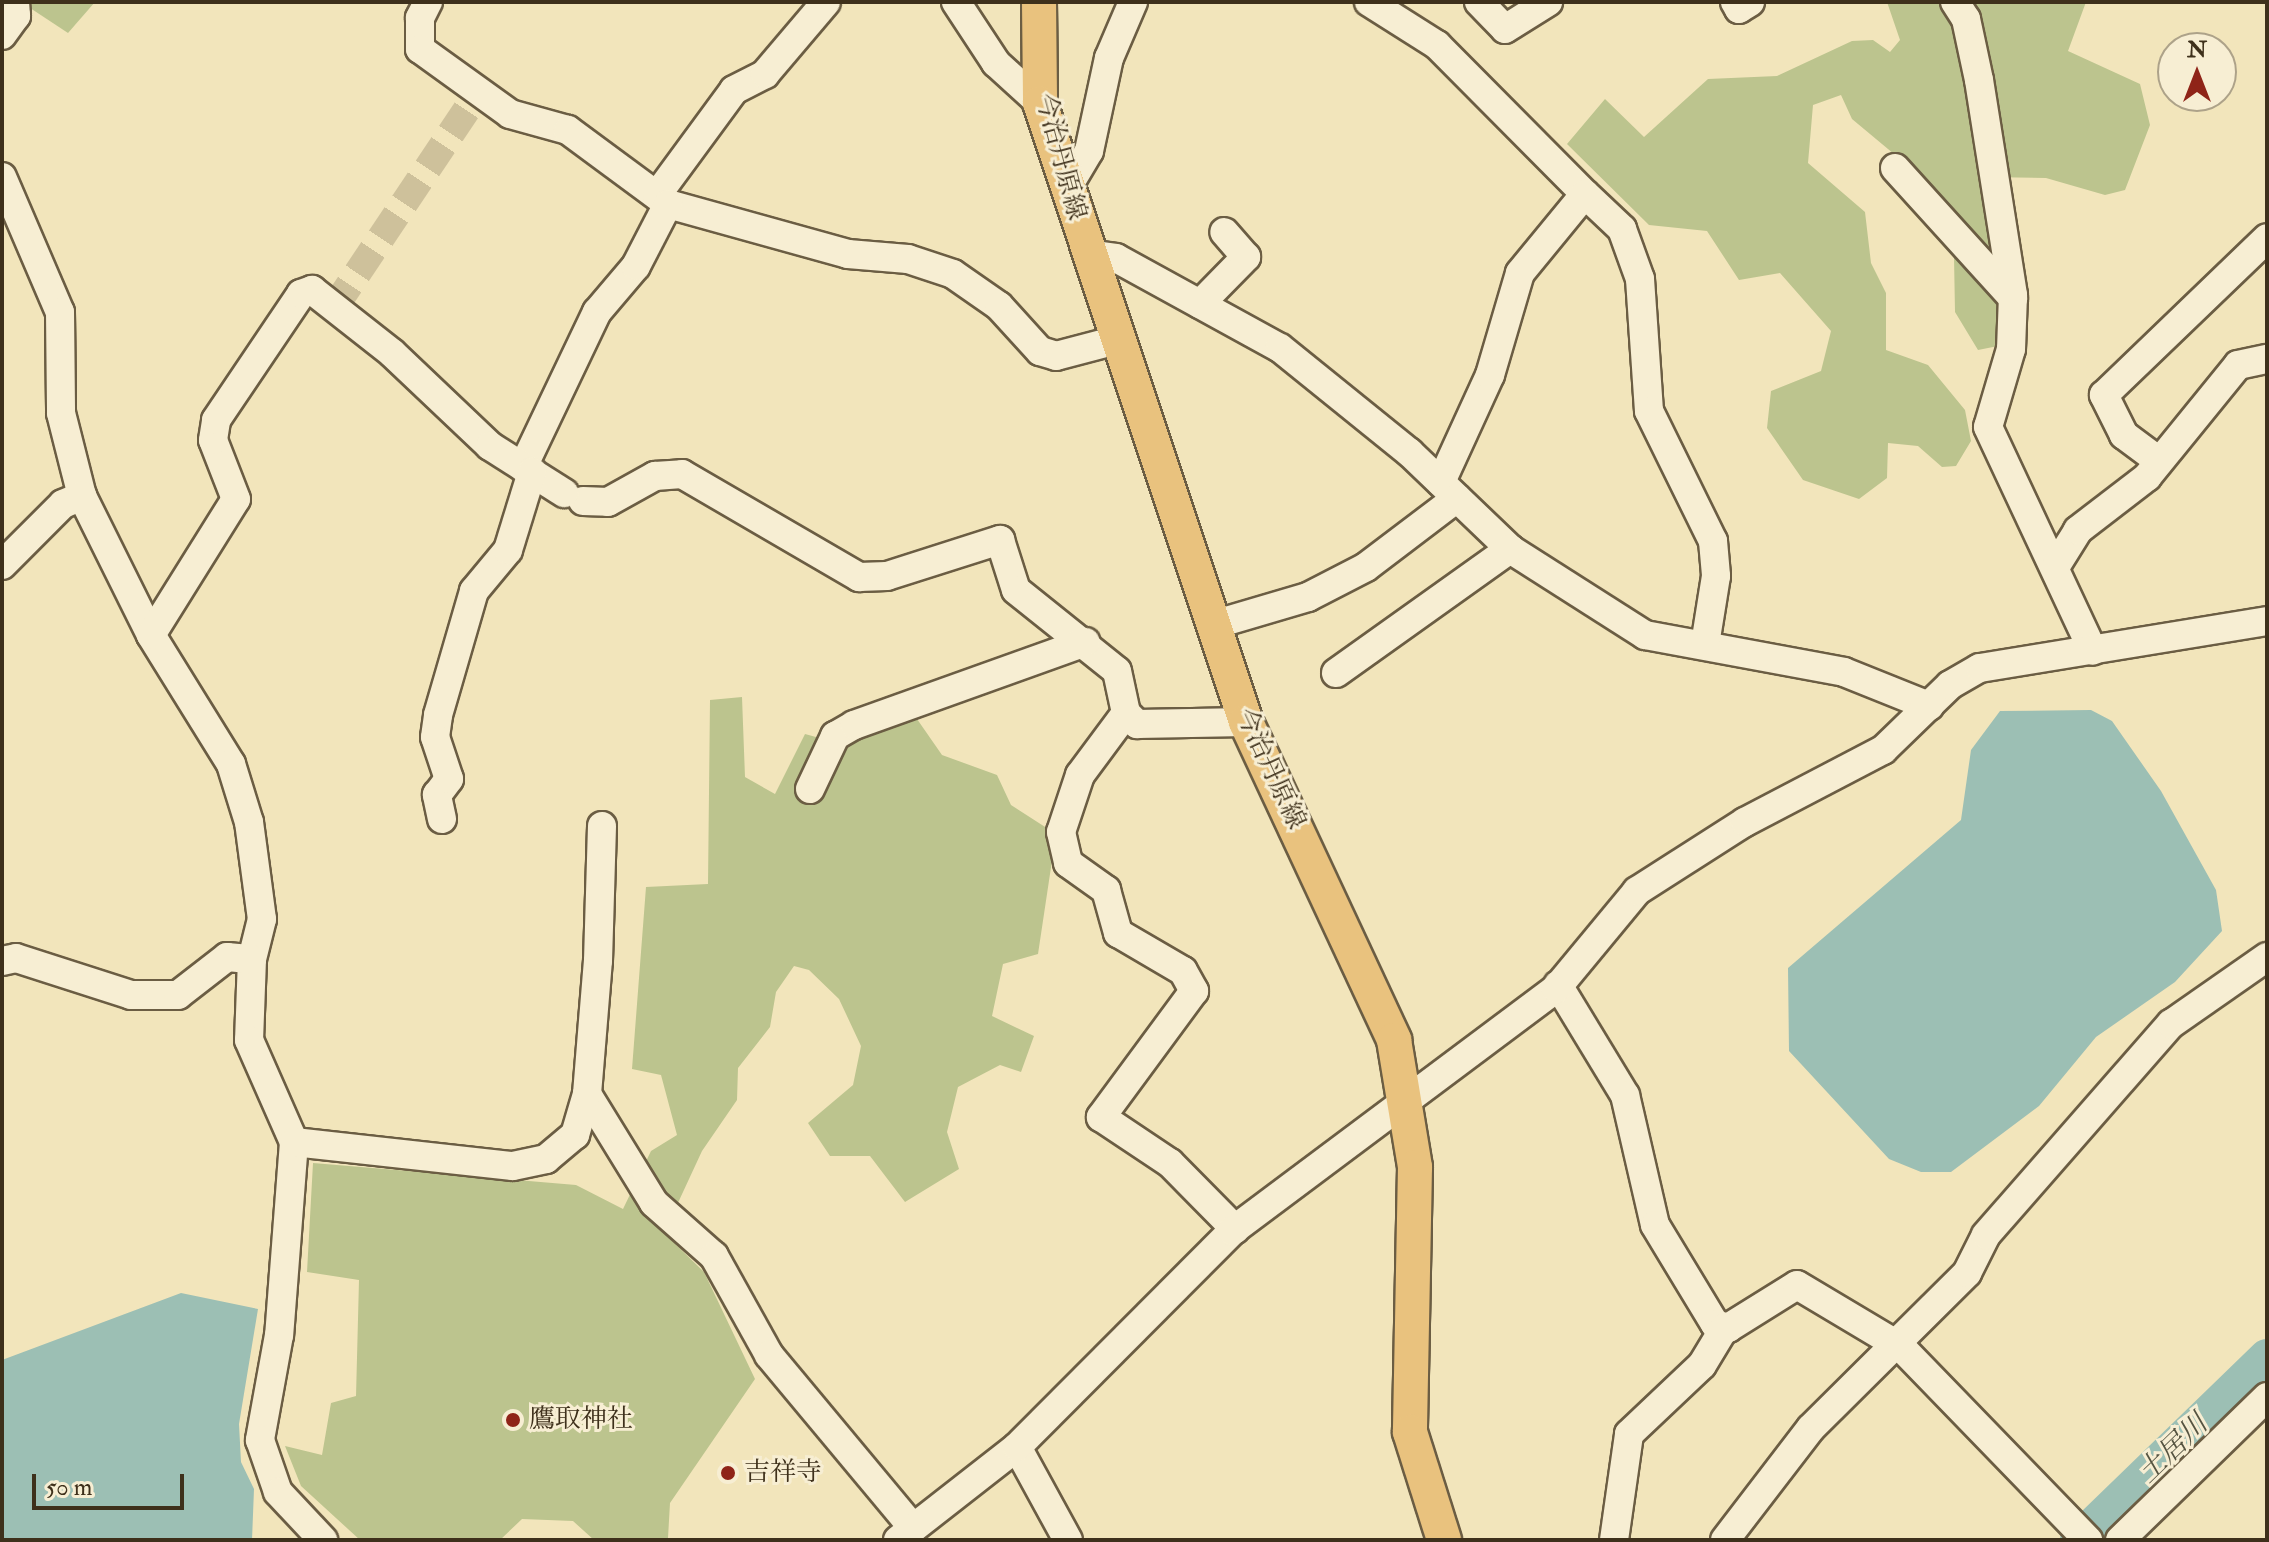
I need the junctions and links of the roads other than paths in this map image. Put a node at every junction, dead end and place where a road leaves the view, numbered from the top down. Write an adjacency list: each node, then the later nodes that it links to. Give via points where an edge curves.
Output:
1 (15, 2): 13 (street, via 16,16)
2 (428, 2): 19 (street, via 420,18 420,49 510,114 568,130)
3 (826, 2): 19 (street, via 765,74 734,90)
4 (956, 2): 14 (street, via 996,63)
5 (1039, 2): 14 (main road, 今治丹原線)
6 (1133, 2): 17 (street, via 1109,58 1089,151)
7 (1369, 2): 18 (street, via 1437,45)
8 (1479, 2): 9 (street, via 1505,29)
9 (1548, 2)
10 (1735, 2): 11 (street, via 1739,9)
11 (1750, 2)
12 (1955, 2): 23 (street, via 1966,19 1979,80)
13 (2, 35)
14 (1040, 103): 17 (main road, 今治丹原線)
15 (1895, 168): 23 (street)
16 (2, 177): 30 (street, via 60,312 61,413)
17 (1067, 188): 22 (main road, 今治丹原線)
18 (1585, 194): 29 (street, via 1520,273); 38 (street, via 1622,229 1640,279 1649,411 1713,541)
19 (662, 200): 25 (street, via 835,251 908,259 953,274 999,306 1040,351 1056,356); 28 (street, via 636,266 597,312)
20 (1224, 232): 24 (street, via 1246,257)
21 (2267, 238): 27 (street, via 2104,395 2124,435)
22 (1088, 254): 24 (street, via 1116,258); 25 (main road, 今治丹原線)
23 (2013, 298): 32 (street, via 2011,349 1988,427)
24 (1200, 304): 29 (street, via 1308,367)
25 (1117, 340): 35 (main road, 今治丹原線)
26 (2267, 359): 27 (street, via 2238,365)
27 (2159, 461): 32 (street, via 2078,530)
28 (528, 469): 36 (street, via 490,446 392,353 312,290 301,294 216,420 213,440 236,499); 37 (street, via 574,497 608,502 655,476 682,474 859,577 887,576 1000,540 1016,590); 45 (street, via 508,550 474,591 438,715 435,737 449,779 437,795)
29 (1449, 490): 31 (street); 35 (street, via 1331,585)
30 (82, 496): 33 (street, via 63,504); 36 (street)
31 (1510, 549): 38 (street, via 1645,635); 40 (street)
32 (2057, 564): 39 (street)
33 (2, 565)
34 (2267, 621): 39 (street)
35 (1213, 625): 43 (main road, 今治丹原線)
36 (151, 635): 47 (street, via 231,764 249,822 262,919)
37 (1086, 642): 42 (street, via 1117,671); 44 (street, via 854,725 835,736)
38 (1705, 645): 41 (street, via 1844,672)
39 (2093, 651): 41 (street, via 1980,668)
40 (1336, 673)
41 (1929, 706): 50 (street, via 1883,750 1745,822 1637,891)
42 (1126, 713): 43 (street, via 1137,724); 54 (street, via 1080,775 1061,832 1068,863 1106,890 1118,933 1183,971 1194,991 1101,1117 1170,1163)
43 (1246, 722): 52 (main road, 今治丹原線, via 1374,986)
44 (810, 789)
45 (442, 819)
46 (602, 826): 51 (street)
47 (252, 959): 48 (street, via 227,957 178,995 131,995 16,958); 53 (street, via 249,1040)
48 (2, 961)
49 (2265, 963): 56 (street, via 2171,1024 1986,1235 1967,1273)
50 (1558, 985): 52 (street); 55 (street, via 1625,1095 1655,1225 1715,1324)
51 (587, 1094): 53 (street, via 575,1135 546,1159 513,1166); 60 (street, via 654,1203 714,1256 769,1355)
52 (1409, 1101): 54 (street); 64 (main road, 今治丹原線, via 1415,1167 1407,1392 1423,1487)
53 (294, 1142): 62 (street, via 279,1335 260,1440 278,1492)
54 (1235, 1229): 58 (street)
55 (1725, 1327): 56 (street, via 1797,1285); 65 (street, via 1702,1365 1629,1434)
56 (1893, 1343): 59 (street, via 1985,1427); 66 (street, via 1811,1428)
57 (2267, 1397): 61 (street)
58 (1017, 1447): 60 (street); 63 (street)
59 (2081, 1532)
60 (906, 1534)
61 (2124, 1539)
62 (323, 1540)
63 (1068, 1540)
64 (1444, 1540)
65 (1614, 1540)
66 (1725, 1540)

